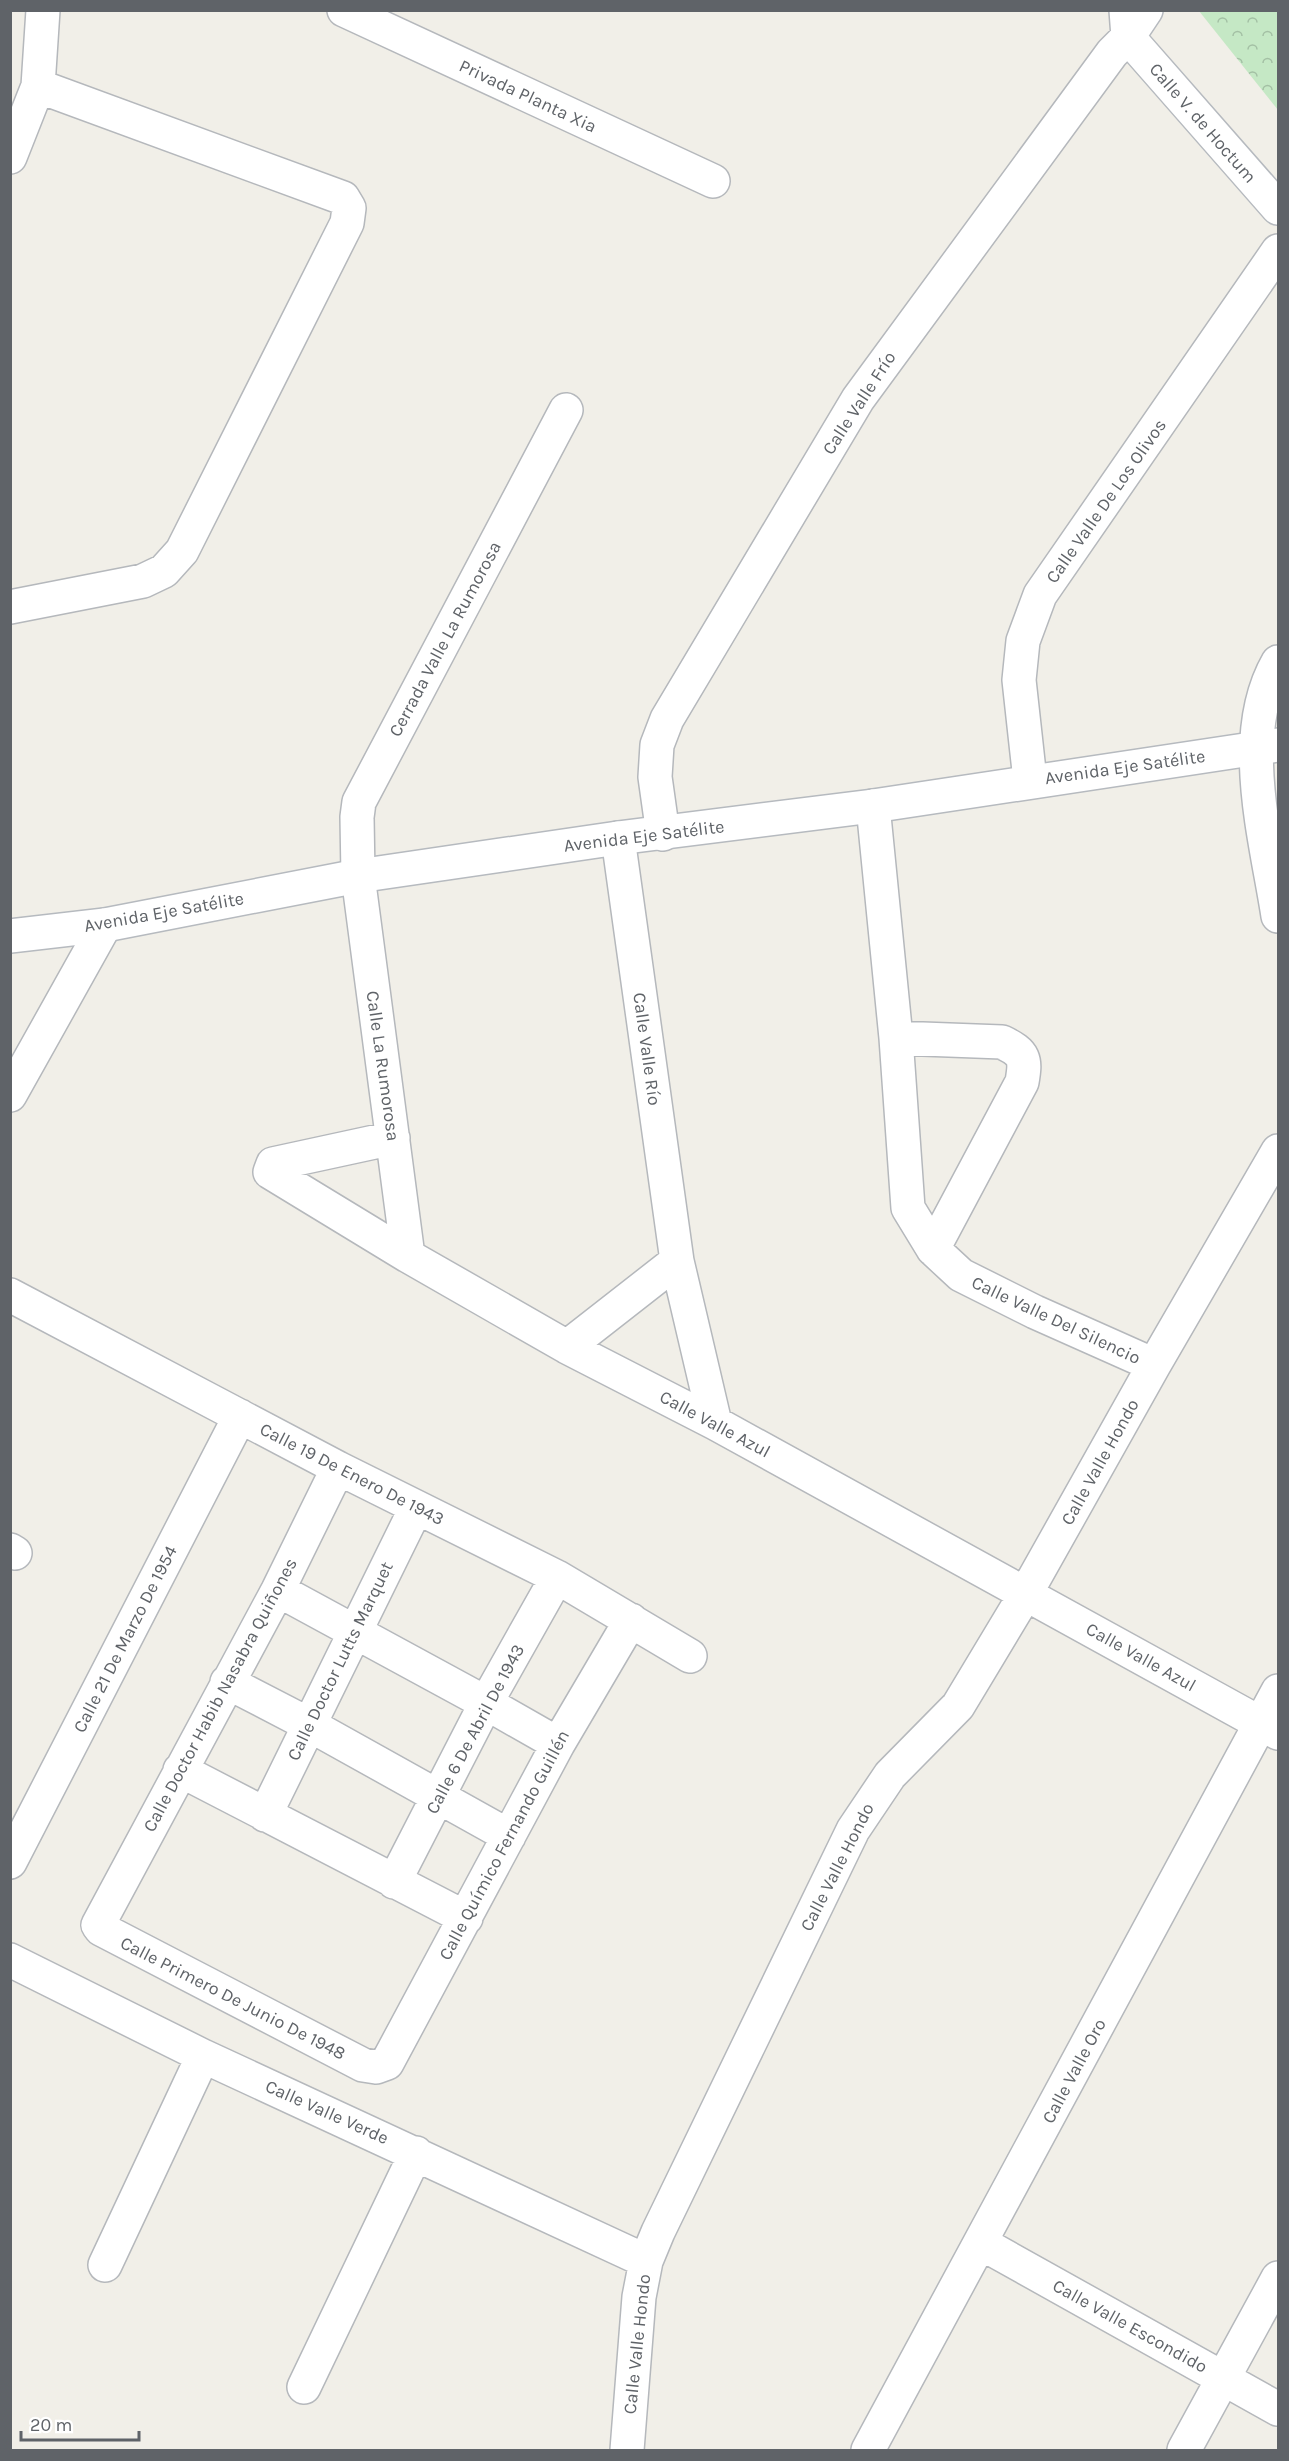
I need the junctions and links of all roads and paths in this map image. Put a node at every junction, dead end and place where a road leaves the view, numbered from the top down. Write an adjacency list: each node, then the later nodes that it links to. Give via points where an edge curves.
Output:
1 (44, 10): 4 (street)
2 (344, 10): 6 (street, Privada Planta Xia)
3 (1133, 19): 7 (street, Calle V. de Hoctum); 15 (street, Calle Valle Frío, via 858,399 667,719 657,745 655,777)
4 (38, 86): 5 (street); 10 (street, via 343,198 349,208 347,223 182,551 164,571 143,581)
5 (10, 157)
6 (713, 181)
7 (1278, 208)
8 (1278, 251): 13 (street, Calle Valle De Los Olivos, via 1040,596 1023,641 1019,680)
9 (566, 410): 17 (street, Cerrada Valle La Rumorosa, via 359,802)
10 (10, 607)
11 (1278, 662): 12 (street, via 1263,701)
12 (1267, 746): 13 (street, Avenida Eje Satélite); 18 (street, via 1260,801)
13 (1030, 780): 14 (street, Avenida Eje Satélite)
14 (873, 806): 15 (street, Avenida Eje Satélite); 21 (street, Calle Valle Del Silencio)
15 (663, 834): 16 (street, Avenida Eje Satélite)
16 (618, 838): 17 (street, Avenida Eje Satélite); 27 (street, Calle Valle Río)
17 (358, 876): 19 (street, Avenida Eje Satélite); 23 (street, Calle La Rumorosa)
18 (1278, 916)
19 (105, 925): 20 (street, Avenida Eje Satélite); 22 (street)
20 (10, 936)
21 (896, 1038): 25 (street, Calle Valle Del Silencio, via 908,1208); 25 (street, via 1002,1042 1018,1049 1025,1062 1022,1082)
22 (10, 1095)
23 (393, 1138): 26 (street, Calle La Rumorosa); 26 (street, Calle Valle Azul, via 273,1164 270,1172)
24 (1278, 1151): 30 (street, Calle Valle Hondo)
25 (933, 1250): 30 (street, Calle Valle Del Silencio, via 961,1275)
26 (408, 1256): 29 (street, Calle Valle Azul)
27 (676, 1261): 29 (street); 32 (street, Calle Valle Río)
28 (10, 1295): 31 (street, Calle 19 De Enero De 1943)
29 (567, 1347): 32 (street, Calle Valle Azul)
30 (1154, 1365): 37 (street, Calle Valle Hondo)
31 (240, 1416): 33 (street, Calle 19 De Enero De 1943); 51 (street, Calle 21 De Marzo De 1954)
32 (715, 1423): 37 (street, Calle Valle Azul)
33 (338, 1468): 34 (street, Calle 19 De Enero De 1943); 36 (street, Calle Doctor Habib Nasabra Quiñones)
34 (416, 1508): 35 (street, Calle 19 De Enero De 1943); 39 (street, Calle Doctor Lutts Marquet)
35 (557, 1577): 38 (street, Calle 19 De Enero De 1943); 43 (street, Calle 6 De Abril De 1943)
36 (278, 1590): 39 (street); 41 (street, Calle Doctor Habib Nasabra Quiñones)
37 (1026, 1593): 45 (street, Calle Valle Azul); 60 (street, Calle Valle Hondo, via 958,1706 890,1775 853,1830)
38 (631, 1620): 40 (street, Calle 19 De Enero De 1943); 46 (street, Calle Químico Fernando Guillén)
39 (354, 1633): 43 (street); 44 (street, Calle Doctor Lutts Marquet)
40 (690, 1656)
41 (227, 1682): 44 (street); 47 (street, Calle Doctor Habib Nasabra Quiñones)
42 (1278, 1691): 45 (street, Calle Valle Oro)
43 (486, 1703): 46 (street); 48 (street, Calle 6 De Abril De 1943)
44 (308, 1725): 48 (street); 49 (street, Calle Doctor Lutts Marquet)
45 (1270, 1729): 59 (street, Calle Valle Oro)
46 (558, 1744): 50 (street, Calle Químico Fernando Guillén)
47 (180, 1770): 49 (street); 54 (street, Calle Doctor Habib Nasabra Quiñones)
48 (438, 1797): 50 (street); 52 (street, Calle 6 De Abril De 1943)
49 (265, 1815): 52 (street)
50 (509, 1836): 53 (street, Calle Químico Fernando Guillén)
51 (10, 1862)
52 (394, 1882): 53 (street)
53 (465, 1918): 57 (street, Calle Químico Fernando Guillén, via 387,2063)
54 (99, 1920): 57 (street, Calle Primero De Junio De 1948, via 101,1929 363,2065)
55 (10, 1960): 56 (street, Calle Valle Verde)
56 (203, 2056): 58 (street, Calle Valle Verde); 61 (street)
57 (376, 2067)
58 (416, 2152): 60 (street, Calle Valle Verde); 64 (street)
59 (981, 2243): 63 (street, Calle Valle Escondido); 67 (street, Calle Valle Oro)
60 (646, 2261): 66 (street, Calle Valle Hondo, via 639,2296)
61 (105, 2265)
62 (1278, 2278): 63 (street)
63 (1223, 2378): 65 (street, Calle Valle Escondido); 68 (street)
64 (304, 2387)
65 (1278, 2409)
66 (627, 2451)
67 (868, 2451)
68 (1184, 2451)

